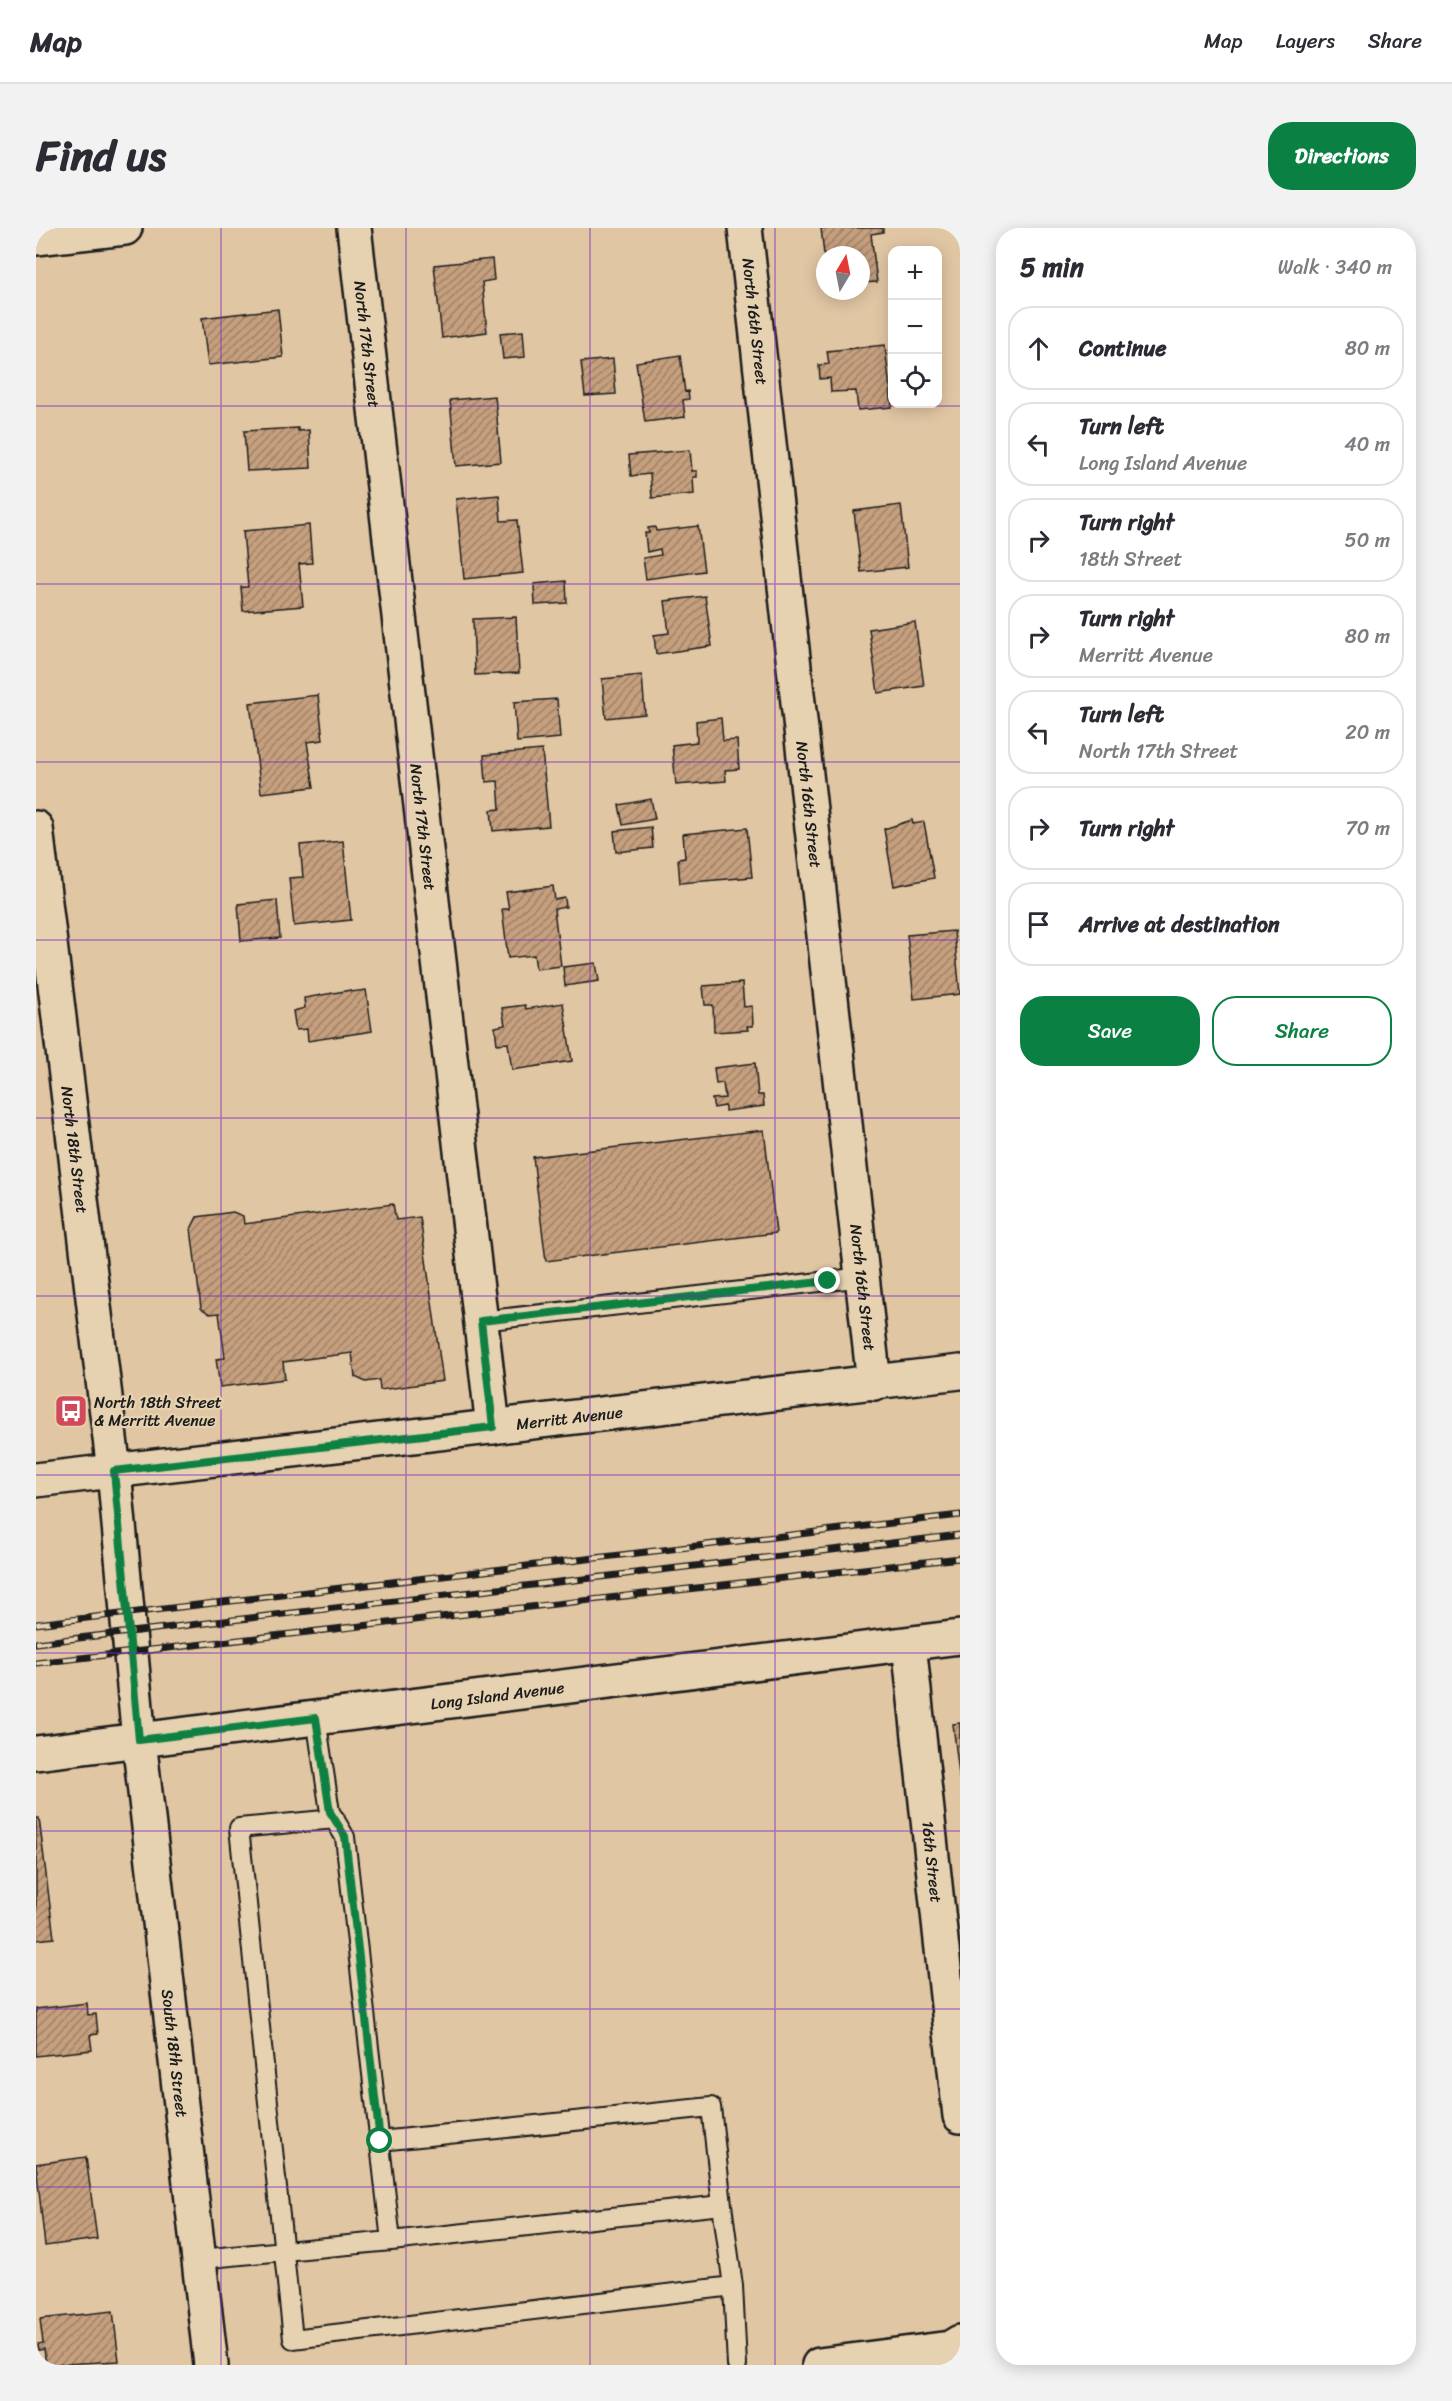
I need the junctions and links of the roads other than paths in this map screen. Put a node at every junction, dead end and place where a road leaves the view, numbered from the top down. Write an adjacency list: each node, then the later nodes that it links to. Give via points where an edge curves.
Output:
1 (125, 228): 4 (street)
2 (354, 228): 7 (street, North 17th Street)
3 (745, 228): 6 (street, North 16th Street)
4 (36, 238)
5 (36, 828): 11 (street, North 18th Street)
6 (863, 1277): 7 (lane); 9 (street, North 16th Street)
7 (481, 1321): 10 (street, North 17th Street)
8 (960, 1372): 9 (street, Merritt Avenue)
9 (874, 1383): 10 (street, Merritt Avenue)
10 (493, 1427): 11 (street, Merritt Avenue)
11 (114, 1471): 12 (street, Merritt Avenue); 16 (street, North 18th Street)
12 (36, 1480)
13 (960, 1637): 14 (street, Long Island Avenue)
14 (909, 1644): 15 (street, Long Island Avenue); 19 (street, 16th Street)
15 (316, 1718): 16 (street, Long Island Avenue); 18 (lane, via 330,1812)
16 (139, 1740): 17 (street, Long Island Avenue); 24 (street, South 18th Street)
17 (36, 1753)
18 (335, 1819): 20 (lane, via 345,1836); 23 (lane, via 239,1828)
19 (959, 2099)
20 (380, 2141): 21 (lane, via 711,2107); 22 (lane)
21 (722, 2205): 22 (lane); 25 (lane)
22 (391, 2241): 23 (lane)
23 (285, 2251): 24 (lane); 25 (lane, via 293,2338)
24 (200, 2259): 27 (street, South 18th Street)
25 (733, 2286): 28 (lane)
26 (960, 2342): 29 (street, via 950,2348)
27 (211, 2365)
28 (737, 2365)
29 (819, 2365)

